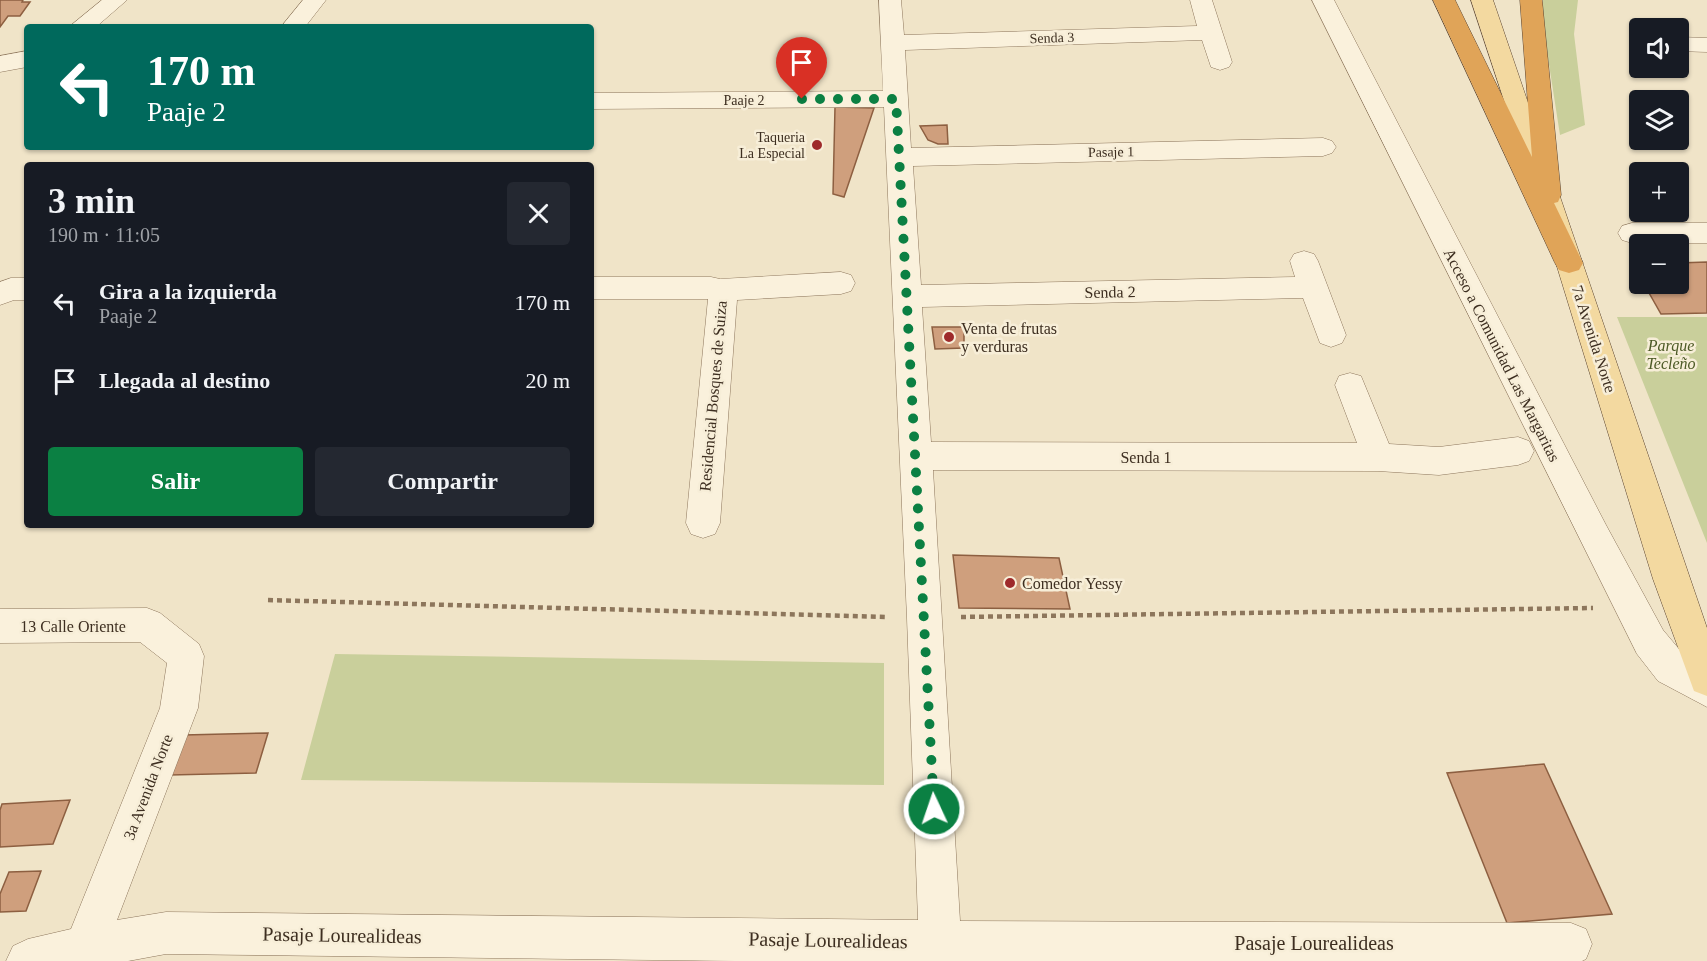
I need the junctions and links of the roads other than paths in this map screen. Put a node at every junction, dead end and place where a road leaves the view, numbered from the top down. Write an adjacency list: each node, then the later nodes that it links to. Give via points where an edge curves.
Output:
1 (116, 0): 9 (street)
2 (315, 0): 10 (street)
3 (890, 0): 12 (street)
4 (1201, 0): 11 (street)
5 (1323, 0): 41 (street, Acceso a Comunidad Las Margaritas, via 1650,642 1671,668)
6 (1444, 0): 25 (highway)
7 (1482, 0): 22 (main road, 7a Avenida Norte)
8 (1531, 0): 22 (highway)
9 (85, 24)
10 (295, 24)
11 (1211, 33): 12 (street, Senda 3); 16 (street)
12 (893, 43): 18 (street)
13 (1689, 45): 14 (street)
14 (1707, 45)
15 (24, 59): 17 (street)
16 (1220, 62)
17 (0, 64)
18 (896, 99): 19 (street, Paaje 2); 21 (street)
19 (594, 101)
20 (1323, 147): 21 (street, Pasaje 1)
21 (899, 158): 31 (street)
22 (1548, 195): 25 (main road, 7a Avenida Norte)
23 (1632, 233): 24 (street)
24 (1707, 233)
25 (1569, 263): 40 (main road, 7a Avenida Norte, via 1667,568)
26 (841, 283): 29 (street)
27 (594, 288): 29 (street, Residencial Bosques de Suiza)
28 (24, 289): 30 (street)
29 (720, 290): 37 (street, Residencial Bosques de Suiza, via 723,295)
30 (0, 294)
31 (906, 296): 32 (street, Senda 2, via 1308,274); 35 (street)
32 (1331, 335)
33 (1350, 384): 36 (street)
34 (1518, 451): 36 (street, Senda 1, via 1439,461)
35 (915, 456): 36 (street, Senda 1); 43 (street)
36 (1378, 457)
37 (703, 523)
38 (147, 625): 39 (street, 13 Calle Oriente); 44 (street, 3a Avenida Norte, via 186,656 179,708)
39 (0, 626)
40 (1707, 678)
41 (1707, 689)
42 (1571, 944): 43 (street, Pasaje Lourealideas)
43 (941, 951): 44 (street, Pasaje Lourealideas, via 166,933)
44 (82, 954): 45 (street, Pasaje Lourealideas)
45 (28, 961)

